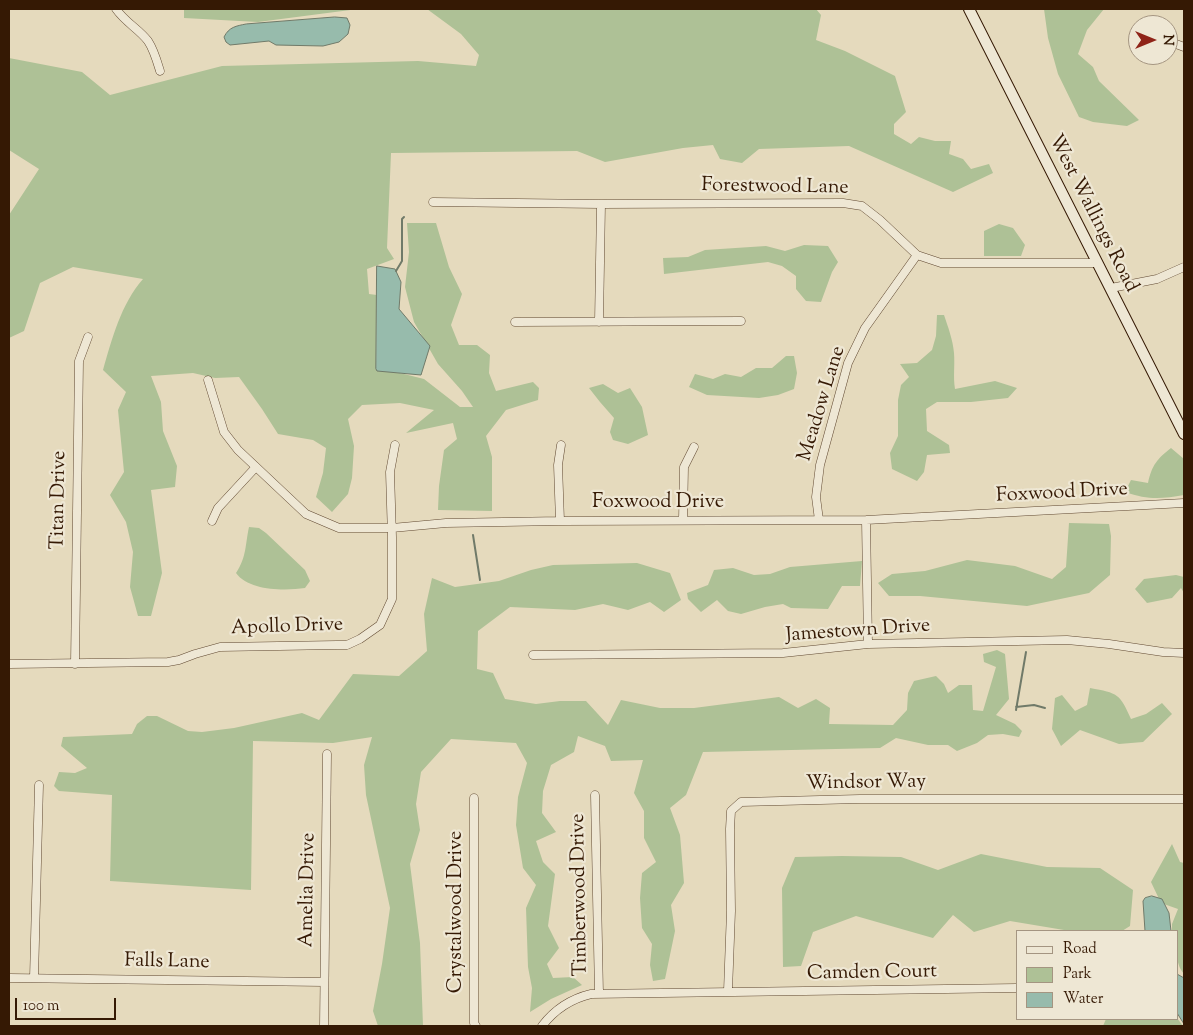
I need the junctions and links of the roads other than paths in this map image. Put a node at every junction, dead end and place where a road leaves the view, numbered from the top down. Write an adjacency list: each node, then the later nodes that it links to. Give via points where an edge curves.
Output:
1 (116, 9): 3 (street, via 123,20 148,40)
2 (969, 9): 7 (street, West Wallings Road)
3 (160, 71)
4 (433, 202): 5 (street, Forestwood Lane)
5 (601, 204): 6 (street, Forestwood Lane, via 843,203 862,206); 12 (street)
6 (917, 255): 7 (street, Forestwood Lane, via 940,263); 22 (street, Meadow Lane, via 865,328 848,364 820,466 816,497)
7 (1096, 263): 9 (street, West Wallings Road)
8 (1184, 267): 9 (street, via 1157,279)
9 (1111, 288): 15 (street, West Wallings Road)
10 (741, 321): 12 (street)
11 (515, 322): 12 (street)
12 (599, 322)
13 (88, 337): 31 (street, Titan Drive, via 79,361)
14 (208, 380): 19 (street, Foxwood Drive, via 224,432)
15 (1184, 434)
16 (561, 444): 25 (street, via 558,465)
17 (396, 445): 26 (street, Apollo Drive, via 390,472)
18 (694, 447): 21 (street, via 684,467)
19 (255, 468): 24 (street, via 218,508); 26 (street, Foxwood Drive, via 306,514 325,524 339,528)
20 (1184, 504): 23 (street, Foxwood Drive)
21 (683, 520): 22 (street, Foxwood Drive); 25 (street, Foxwood Drive)
22 (819, 520): 23 (street, Foxwood Drive)
23 (866, 520): 27 (street)
24 (212, 521)
25 (560, 521): 26 (street, Foxwood Drive, via 446,523)
26 (392, 528): 31 (street, Apollo Drive, via 392,599 380,625 347,645 220,647 168,662)
27 (868, 644): 28 (street, Jamestown Drive, via 1067,640); 29 (street, Jamestown Drive, via 783,653)
28 (1184, 653)
29 (533, 655)
30 (9, 664): 31 (street, Apollo Drive)
31 (75, 664)
32 (327, 754): 39 (street, Amelia Drive)
33 (39, 785): 38 (street)
34 (595, 795): 42 (street, Timberwood Drive)
35 (474, 798): 44 (street, Crystalwood Drive)
36 (1184, 799): 41 (street, Windsor Way, via 741,802 731,811)
37 (9, 978): 38 (street, Falls Lane)
38 (34, 978): 39 (street, Falls Lane)
39 (324, 982): 43 (street, Amelia Drive)
40 (1016, 988): 41 (street, Camden Court)
41 (728, 991): 42 (street, Camden Court)
42 (599, 994): 45 (street, Camden Court, via 567,1003 551,1014)
43 (324, 1026)
44 (476, 1026)
45 (542, 1026)

